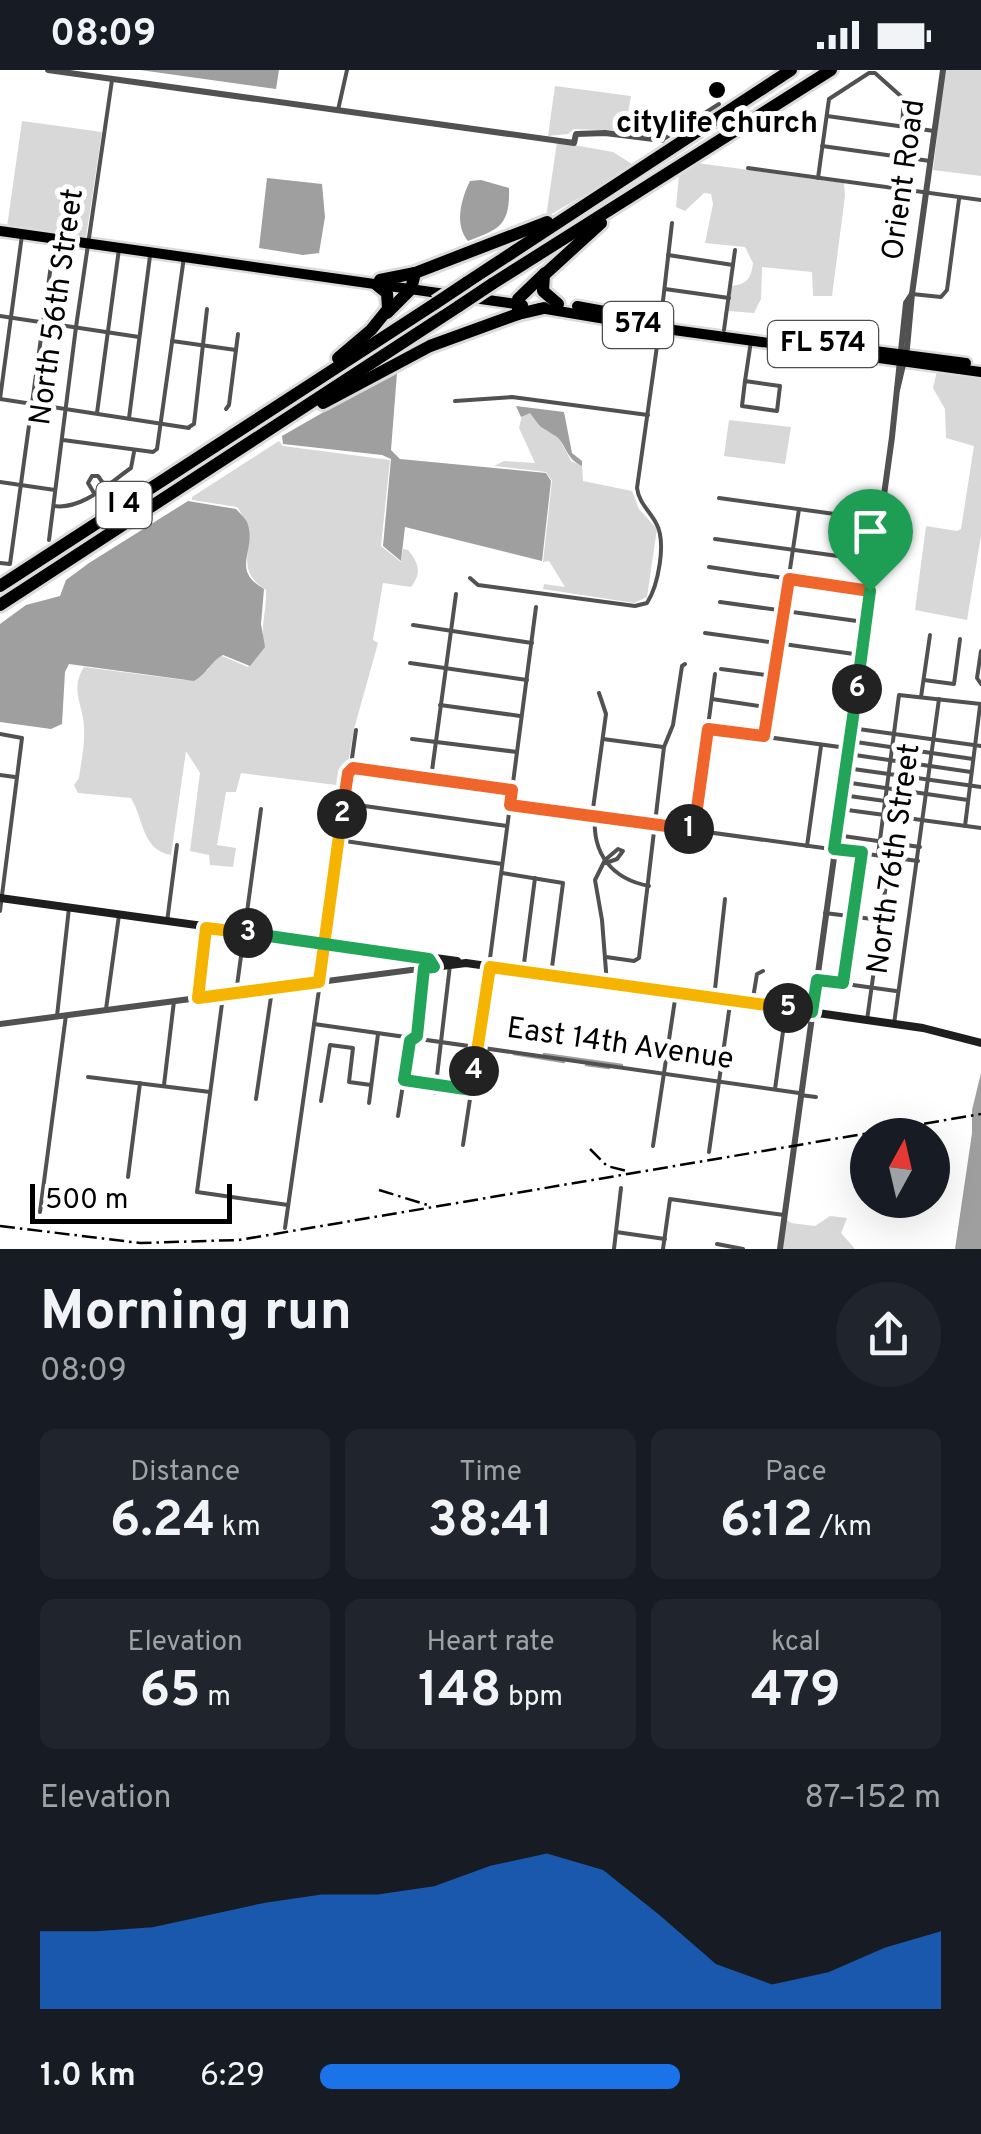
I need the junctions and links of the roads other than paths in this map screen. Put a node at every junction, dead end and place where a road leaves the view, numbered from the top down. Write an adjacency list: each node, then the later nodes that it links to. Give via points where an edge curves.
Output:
1 (48, 70): 7 (street)
2 (347, 70): 10 (street)
3 (789, 70): 22 (highway, I 4)
4 (831, 70): 8 (highway, I 4)
5 (845, 70): 8 (highway)
6 (942, 71): 13 (street, Orient Road)
7 (112, 79): 10 (street); 28 (street, North 56th Street)
8 (781, 102): 19 (highway, I 4)
9 (719, 104): 14 (street)
10 (338, 110): 14 (street, via 574,143 576,134 605,133)
11 (827, 116): 12 (street); 12 (street, via 829,99 872,72 904,100); 15 (street)
12 (902, 126): 13 (street)
13 (934, 131): 16 (street, Orient Road)
14 (662, 140)
15 (822, 146): 16 (street); 18 (street)
16 (930, 161): 20 (street, Orient Road)
17 (748, 168): 18 (street)
18 (818, 178): 20 (street)
19 (645, 186): 35 (highway); 71 (highway, I 4, bridge)
20 (925, 192): 21 (street); 39 (street, Orient Road)
21 (959, 197): 23 (street); 39 (street, via 947,290 940,296)
22 (594, 200): 37 (highway); 70 (highway, I 4, bridge)
23 (981, 200)
24 (672, 223): 32 (street)
25 (0, 230): 26 (main road)
26 (22, 234): 27 (main road); 45 (street)
27 (55, 238): 28 (main road); 46 (street)
28 (87, 243): 29 (main road); 48 (street, North 56th Street)
29 (119, 247): 31 (main road); 50 (street)
30 (735, 250): 34 (street)
31 (151, 252): 33 (main road); 53 (street)
32 (668, 255): 34 (street); 38 (street)
33 (184, 256): 36 (main road); 54 (street)
34 (733, 266): 40 (street)
35 (548, 270): 41 (highway); 42 (highway, via 543,291)
36 (378, 282): 37 (highway); 49 (highway, via 390,302)
37 (413, 282): 41 (main road); 49 (highway)
38 (665, 289): 40 (street); 47 (street)
39 (912, 294): 58 (street, Orient Road)
40 (729, 298): 51 (street)
41 (518, 306): 42 (highway); 71 (highway)
42 (551, 306): 47 (main road)
43 (208, 309): 56 (street)
44 (0, 316): 45 (street)
45 (11, 318): 46 (street); 61 (street)
46 (44, 322): 48 (street); 63 (street)
47 (660, 325): 51 (main road, 574); 67 (street)
48 (76, 328): 50 (street); 64 (street, North 56th Street)
49 (371, 330): 70 (highway)
50 (108, 333): 53 (street); 66 (street)
51 (731, 333): 55 (main road, 574); 58 (main road, FL 574)
52 (238, 334): 57 (street)
53 (139, 337): 68 (street)
54 (172, 341): 56 (street); 69 (street)
55 (751, 341): 58 (main road, 574); 60 (street)
56 (204, 346): 57 (street); 69 (street, via 194,424)
57 (236, 350): 65 (street)
58 (902, 358): 59 (main road, FL 574); 82 (street, Orient Road)
59 (981, 369)
60 (745, 381): 60 (street, via 742,406 777,411 780,386)
61 (0, 399): 63 (street)
62 (455, 401): 67 (street, via 512,397)
63 (32, 404): 64 (street); 75 (street)
64 (65, 409): 66 (street); 72 (street, North 56th Street)
65 (226, 410)
66 (97, 413): 68 (street)
67 (648, 415): 89 (street, via 637,488 661,533 647,603 506,589)
68 (129, 418): 69 (street)
69 (162, 423): 73 (street, via 158,449)
70 (247, 425): 91 (highway, I 4)
71 (271, 428): 95 (highway, I 4)
72 (63, 440): 73 (street); 77 (street, North 56th Street)
73 (134, 450): 76 (street, via 131,468)
74 (0, 482): 75 (street)
75 (22, 485): 77 (street); 87 (street, via 10,564)
76 (105, 486): 78 (street); 78 (street, via 92,476)
77 (56, 490): 80 (street, North 56th Street)
78 (94, 493): 80 (street, via 73,507)
79 (719, 498): 81 (street)
80 (54, 506): 84 (street, North 56th Street)
81 (799, 509): 82 (street); 85 (street)
82 (880, 520): 86 (street, Orient Road)
83 (715, 539): 85 (street)
84 (49, 540)
85 (793, 550): 86 (street); 90 (street)
86 (875, 561): 92 (street, Orient Road)
87 (0, 562)
88 (709, 567): 90 (street)
89 (470, 578)
90 (789, 579): 92 (street); 97 (street)
91 (0, 586)
92 (870, 591): 98 (street, Orient Road)
93 (456, 594): 100 (street)
94 (720, 602): 97 (street)
95 (0, 606)
96 (536, 607): 104 (street)
97 (784, 611): 98 (street); 105 (street)
98 (866, 622): 107 (street, Orient Road)
99 (413, 625): 100 (street)
100 (450, 631): 104 (street); 110 (street)
101 (705, 632): 105 (street)
102 (930, 635): 115 (street)
103 (960, 639): 115 (street, via 954,684)
104 (532, 643): 114 (street)
105 (779, 643): 107 (street); 113 (street)
106 (981, 650): 116 (street)
107 (862, 655): 126 (street, Orient Road)
108 (410, 663): 110 (street)
109 (685, 664): 138 (street)
110 (445, 669): 114 (street); 122 (street)
111 (720, 669): 113 (street)
112 (715, 674): 119 (street)
113 (774, 676): 123 (street)
114 (527, 680): 124 (street)
115 (924, 680): 118 (street)
116 (981, 684)
117 (599, 693): 133 (street, via 606,714)
118 (921, 697): 120 (street); 130 (street, via 899,695)
119 (712, 699): 123 (street); 127 (street)
120 (939, 699): 121 (street); 134 (street, North 76th Street)
121 (980, 704): 125 (street)
122 (440, 705): 124 (street); 135 (street)
123 (768, 707): 131 (street)
124 (522, 716): 141 (street)
125 (979, 720): 137 (street)
126 (851, 728): 130 (street); 140 (street, Orient Road)
127 (708, 729): 131 (street); 176 (street)
128 (356, 730): 147 (street)
129 (0, 734): 151 (street, via 22,738)
130 (894, 734): 134 (street); 139 (street)
131 (764, 736): 136 (street)
132 (412, 739): 135 (street)
133 (603, 739): 138 (street); 169 (street)
134 (934, 740): 137 (street); 142 (street, North 76th Street)
135 (436, 742): 141 (street); 152 (street)
136 (821, 744): 140 (street); 181 (street)
137 (978, 746): 143 (street)
138 (664, 747): 172 (street)
139 (892, 747): 140 (street); 142 (street); 144 (street)
140 (848, 748): 144 (street); 146 (street, Orient Road)
141 (517, 752): 158 (street)
142 (932, 753): 143 (street); 145 (street, North 76th Street)
143 (973, 759): 148 (street)
144 (890, 760): 145 (street); 149 (street)
145 (931, 766): 148 (street); 153 (street, North 76th Street)
146 (846, 768): 149 (street); 154 (street, Orient Road)
147 (349, 770): 152 (street); 163 (street)
148 (971, 772): 155 (street)
149 (888, 774): 153 (street); 156 (street)
150 (0, 775): 151 (street)
151 (16, 777): 170 (street)
152 (431, 778): 158 (street)
153 (929, 780): 155 (street); 159 (street, North 76th Street)
154 (844, 782): 156 (street); 160 (street, Orient Road)
155 (969, 786): 157 (street); 161 (street)
156 (887, 788): 159 (street); 162 (street)
157 (981, 788)
158 (512, 790): 164 (street)
159 (927, 794): 161 (street); 171 (street, North 76th Street)
160 (842, 795): 162 (street); 166 (street, Orient Road)
161 (968, 800): 174 (street)
162 (885, 801): 167 (street)
163 (344, 803): 173 (street); 178 (street)
164 (510, 805): 169 (street); 173 (street)
165 (261, 808): 204 (street)
166 (840, 809): 167 (street); 177 (street, Orient Road)
167 (884, 814): 171 (street); 179 (street)
168 (0, 816): 170 (street)
169 (594, 816): 172 (street); 189 (street)
170 (12, 818): 187 (street)
171 (924, 820): 174 (street); 182 (street, North 76th Street)
172 (655, 825): 176 (street); 193 (street)
173 (507, 826): 190 (street)
174 (964, 826): 175 (street)
175 (981, 828)
176 (694, 830): 181 (street)
177 (836, 835): 179 (street); 183 (street, Orient Road)
178 (338, 840): 190 (street); 205 (street)
179 (880, 841): 182 (street); 185 (street)
180 (177, 846): 202 (street)
181 (808, 846): 183 (street)
182 (920, 847): 188 (street, North 76th Street)
183 (834, 849): 184 (street); 198 (street, Orient Road)
184 (862, 852): 185 (street); 200 (street)
185 (878, 854): 186 (street)
186 (890, 856): 188 (street); 201 (street)
187 (3, 858): 194 (street)
188 (918, 861): 221 (street, North 76th Street)
189 (606, 863): 193 (street, via 621,877); 206 (street, via 595,880)
190 (502, 864): 191 (street)
191 (501, 873): 192 (street); 209 (street)
192 (534, 878): 211 (street); 213 (street, via 563,882)
193 (649, 886): 206 (street, via 636,960)
194 (1, 898): 196 (main road); 197 (street)
195 (726, 899): 227 (street)
196 (69, 908): 199 (main road); 235 (street)
197 (0, 911)
198 (825, 912): 200 (street); 214 (street, Orient Road)
199 (119, 915): 202 (main road); 232 (street)
200 (854, 916): 201 (street); 216 (street)
201 (881, 920): 219 (street)
202 (166, 922): 203 (main road)
203 (206, 928): 204 (main road); 226 (street)
204 (245, 933): 205 (main road); 222 (street)
205 (325, 944): 207 (main road); 215 (street)
206 (606, 957): 218 (street)
207 (426, 958): 208 (main road); 210 (main road, via 432,960)
208 (448, 962): 209 (main road); 210 (main road); 242 (street)
209 (489, 967): 211 (main road); 244 (street)
210 (429, 968): 215 (street); 241 (street)
211 (522, 971): 213 (main road)
212 (762, 971): 230 (street)
213 (550, 975): 218 (main road)
214 (817, 980): 216 (street); 233 (street, Orient Road)
215 (319, 982): 217 (street); 224 (street)
216 (843, 983): 219 (street)
217 (308, 984): 220 (street); 224 (street)
218 (607, 984): 223 (main road)
219 (871, 987): 221 (street); 236 (street)
220 (272, 989): 222 (street); 259 (street)
221 (898, 991): 239 (street, North 76th Street)
222 (236, 993): 225 (street)
223 (676, 993): 227 (main road); 245 (street)
224 (318, 994): 238 (street)
225 (223, 995): 226 (street); 255 (street)
226 (198, 998): 228 (street)
227 (714, 998): 229 (main road)
228 (174, 1001): 232 (street); 250 (street)
229 (730, 1001): 230 (main road); 248 (street)
230 (752, 1004): 231 (main road)
231 (786, 1008): 233 (main road); 253 (street)
232 (106, 1009): 234 (street)
233 (812, 1012): 236 (main road); 257 (street, Orient Road)
234 (66, 1015): 235 (street); 269 (street)
235 (56, 1016): 237 (street)
236 (867, 1020): 239 (main road)
237 (0, 1024)
238 (314, 1024): 240 (street, East 14th Avenue); 268 (street)
239 (894, 1024): 243 (main road)
240 (378, 1033): 241 (street, East 14th Avenue); 251 (street)
241 (414, 1038): 242 (street, East 14th Avenue); 247 (street)
242 (442, 1042): 244 (street, East 14th Avenue); 252 (street)
243 (980, 1043)
244 (478, 1047): 245 (street, East 14th Avenue); 254 (street)
245 (663, 1075): 248 (street, East 14th Avenue); 264 (street)
246 (88, 1076): 249 (street)
247 (404, 1080): 252 (street); 262 (street)
248 (719, 1082): 253 (street, East 14th Avenue); 265 (street)
249 (140, 1083): 250 (street); 266 (street)
250 (164, 1085): 255 (street)
251 (371, 1085): 260 (street, via 349,1082 353,1048 330,1044); 261 (street)
252 (436, 1085): 254 (street); 256 (street)
253 (775, 1089): 257 (street, East 14th Avenue)
254 (472, 1090): 263 (street)
255 (210, 1092): 268 (street, via 197,1192)
256 (435, 1093)
257 (800, 1094): 258 (street, East 14th Avenue); 270 (street, Orient Road)
258 (816, 1097)
259 (256, 1099)
260 (321, 1101)
261 (368, 1103)
262 (398, 1116)
263 (464, 1145)
264 (653, 1146)
265 (709, 1152)
266 (128, 1177)
267 (622, 1188): 272 (street)
268 (288, 1205): 271 (street)
269 (40, 1212)
270 (784, 1215): 273 (street, via 670,1200); 278 (street, Orient Road)
271 (285, 1228)
272 (616, 1232): 273 (street); 275 (street)
273 (665, 1239): 276 (street)
274 (717, 1244): 277 (street)
275 (614, 1249)
276 (664, 1249)
277 (744, 1249)
278 (780, 1249)

